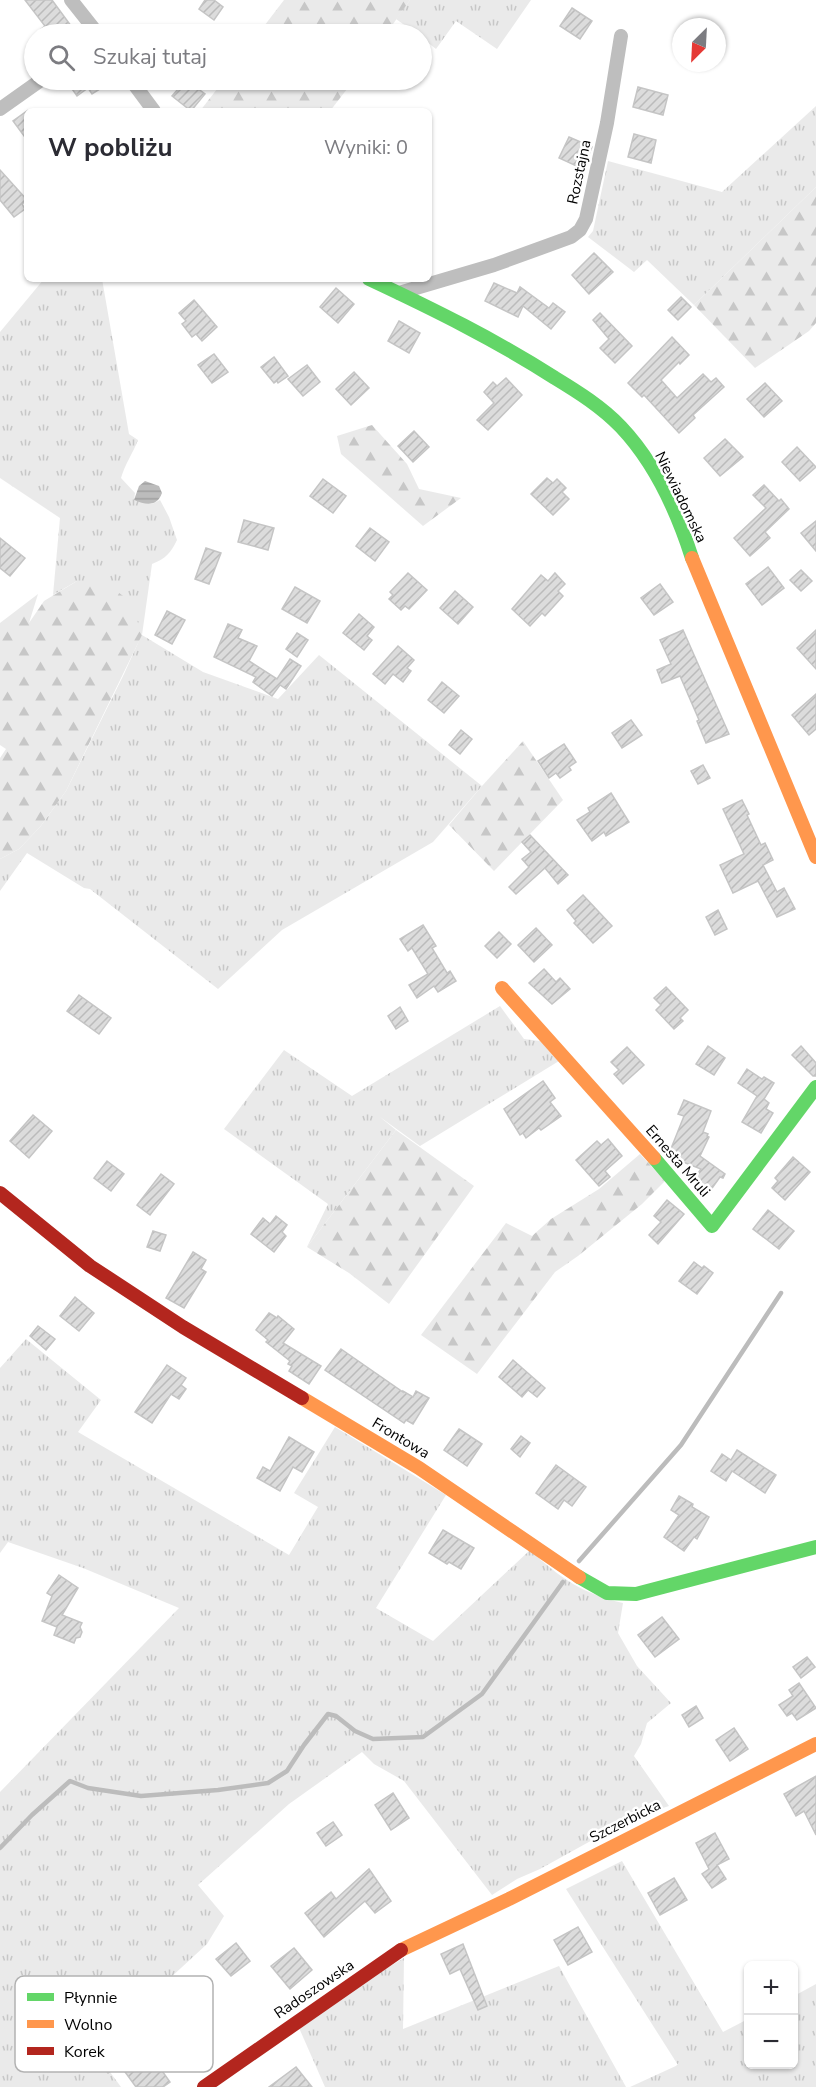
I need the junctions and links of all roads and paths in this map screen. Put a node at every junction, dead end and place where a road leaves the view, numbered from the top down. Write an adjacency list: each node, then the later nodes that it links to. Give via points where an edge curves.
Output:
1 (71, 0): 2 (street)
2 (90, 24)
3 (621, 36): 9 (street, Rozstajna, via 607,123 586,219 580,230 571,237 494,265)
4 (27, 90): 7 (street)
5 (138, 90): 6 (street)
6 (152, 108)
7 (0, 109)
8 (375, 282): 9 (street, Niewiadomska)
9 (399, 293): 10 (street, Niewiadomska, via 506,348 591,400 631,437 686,536)
10 (816, 857)
11 (502, 988): 12 (street, Ernesta Mruli, via 712,1226)
12 (816, 1087)
13 (0, 1193): 14 (street, Frontowa, via 90,1266 183,1327 419,1468 607,1593 636,1594)
14 (816, 1546)
15 (816, 1744): 16 (street, Szczerbicka)
16 (449, 1926): 17 (street, Radoszowska, via 403,1948)
17 (204, 2087)

